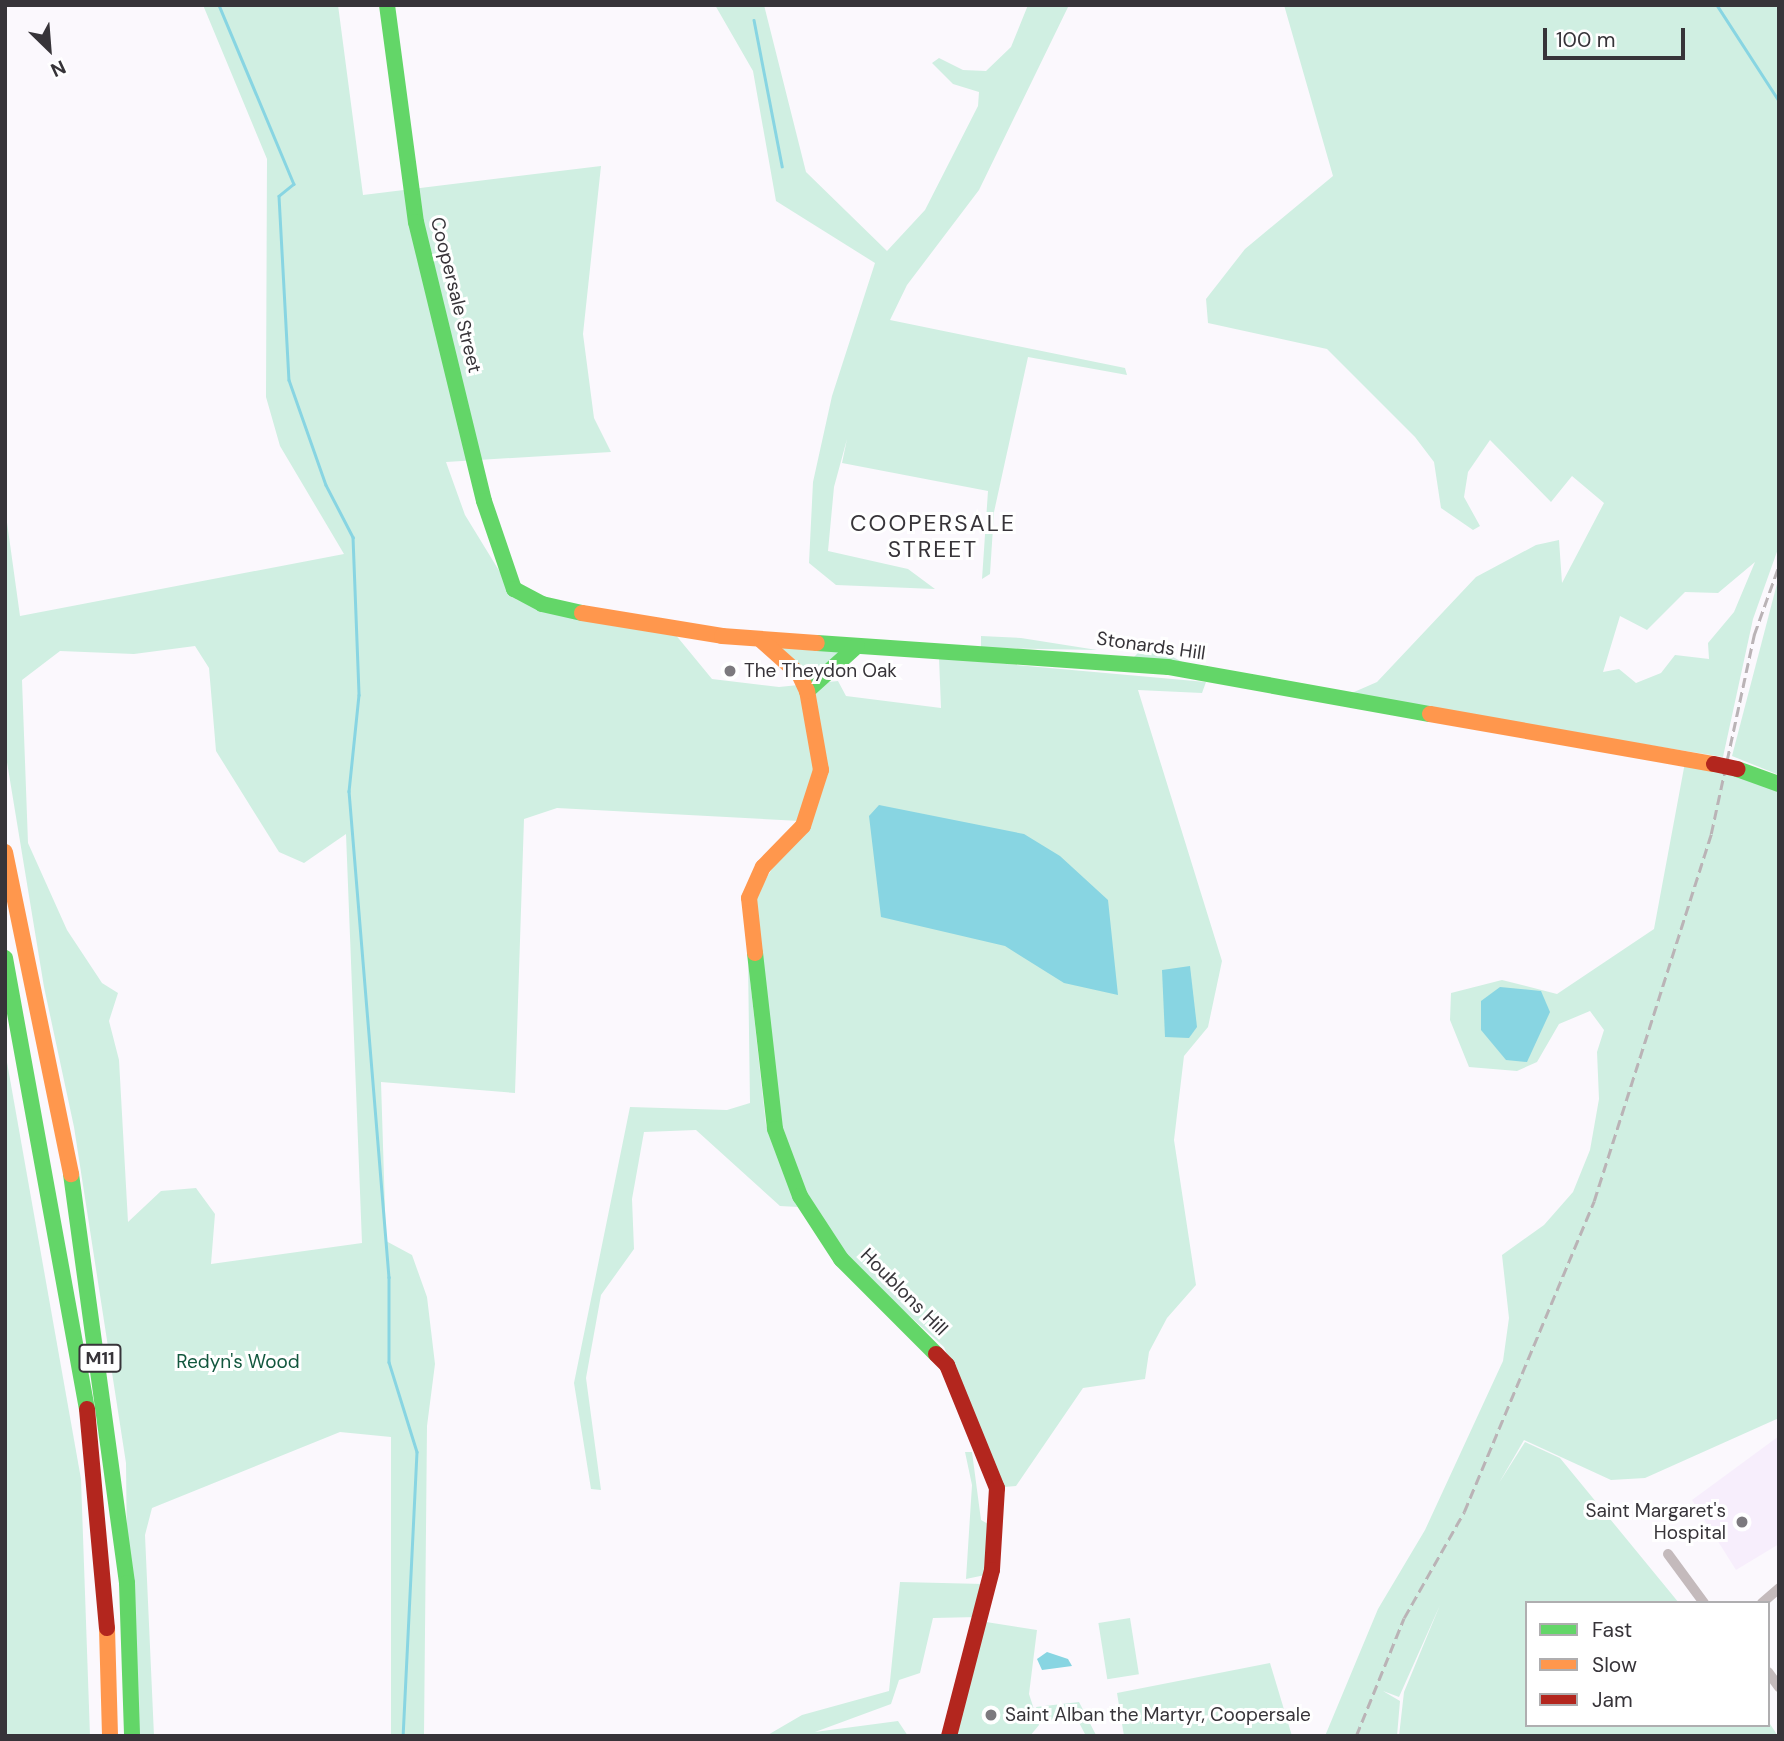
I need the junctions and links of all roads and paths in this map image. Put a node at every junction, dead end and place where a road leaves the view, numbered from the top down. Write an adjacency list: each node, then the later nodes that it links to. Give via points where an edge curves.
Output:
1 (387, 5): 2 (main road, Coopersale Street, via 416,222 484,501)
2 (514, 589): 3 (main road, Stonards Hill, via 542,604 597,616)
3 (762, 641): 4 (main road, Stonards Hill); 5 (main road, Houblons Hill, via 799,674)
4 (857, 646): 5 (main road); 6 (main road, Stonards Hill, bridge, via 1168,667 1714,764)
5 (807, 691): 15 (main road, Houblons Hill, via 821,770 815,803 803,826 763,867 749,898 775,1129 800,1196 841,1259 947,1365 998,1488 992,1570)
6 (1779, 784)
7 (5, 852): 14 (main road, M11, via 74,1190 108,1410 127,1583)
8 (5, 958): 13 (main road, M11, via 88,1415 106,1588)
9 (1668, 1554): 11 (street)
10 (1779, 1588): 12 (street)
11 (1703, 1601)
12 (1764, 1601)
13 (110, 1736)
14 (132, 1736)
15 (949, 1736)

